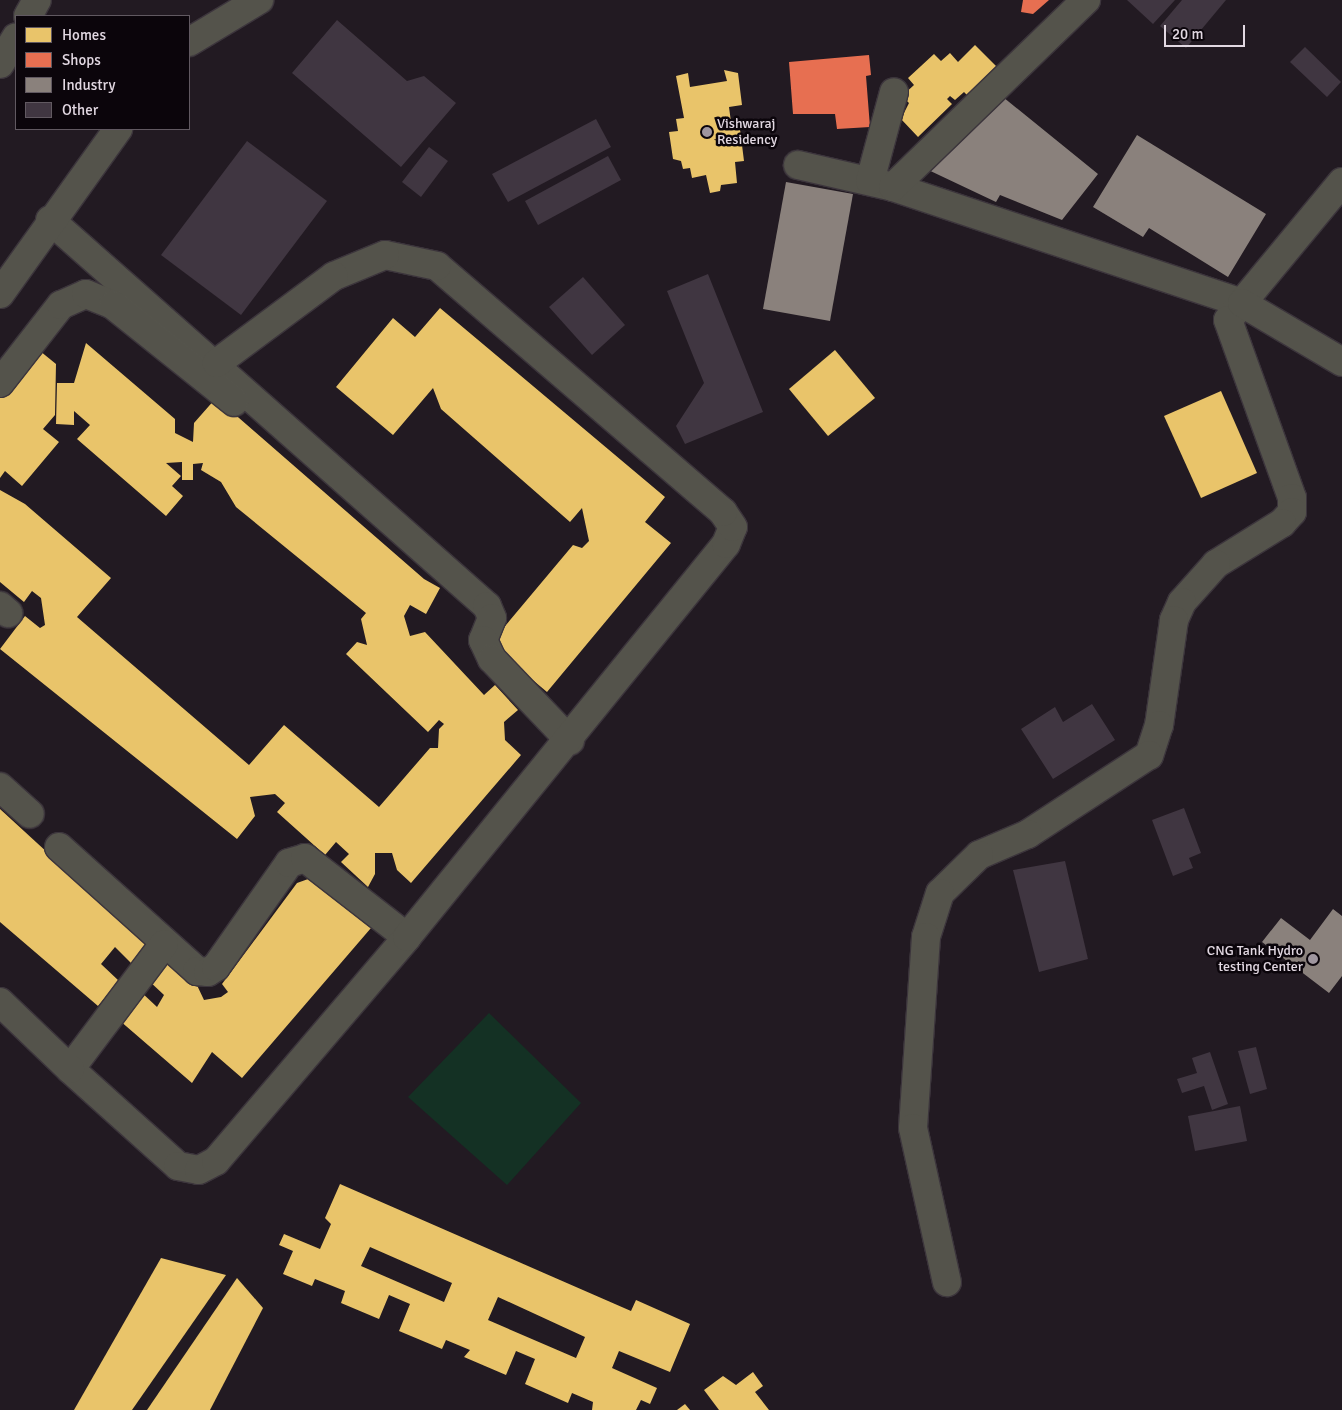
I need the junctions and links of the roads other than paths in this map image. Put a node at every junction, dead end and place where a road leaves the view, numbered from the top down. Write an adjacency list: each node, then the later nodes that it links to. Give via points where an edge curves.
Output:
1 (37, 0): 4 (street)
2 (259, 0): 5 (street)
3 (1086, 0): 10 (street)
4 (29, 15)
5 (190, 41)
6 (894, 92): 10 (street)
7 (117, 130): 11 (street)
8 (798, 165): 10 (street)
9 (1342, 182): 13 (street)
10 (881, 184): 13 (street)
11 (50, 220): 12 (street); 15 (street)
12 (0, 294)
13 (1242, 303): 14 (street); 26 (street, via 1228,320 1292,498 1292,512 1216,564 1182,602 1174,620 1159,725 1149,755 1028,834 979,855 940,893 926,936 913,1128)
14 (1342, 362)
15 (217, 363): 18 (street, via 487,606 492,618 483,640 492,659); 18 (street, via 334,276 385,255 437,266 723,512 733,527 726,544)
16 (0, 383): 17 (street, via 60,305 86,294 113,305 154,335)
17 (299, 458)
18 (570, 741): 22 (street)
19 (0, 787): 20 (street)
20 (30, 814)
21 (58, 847): 23 (street)
22 (407, 937): 23 (street, via 304,858 289,863 208,972 197,971); 25 (street, via 216,1160 198,1170 178,1166)
23 (164, 944): 25 (street)
24 (0, 1002): 25 (street)
25 (70, 1069)
26 (947, 1282)

